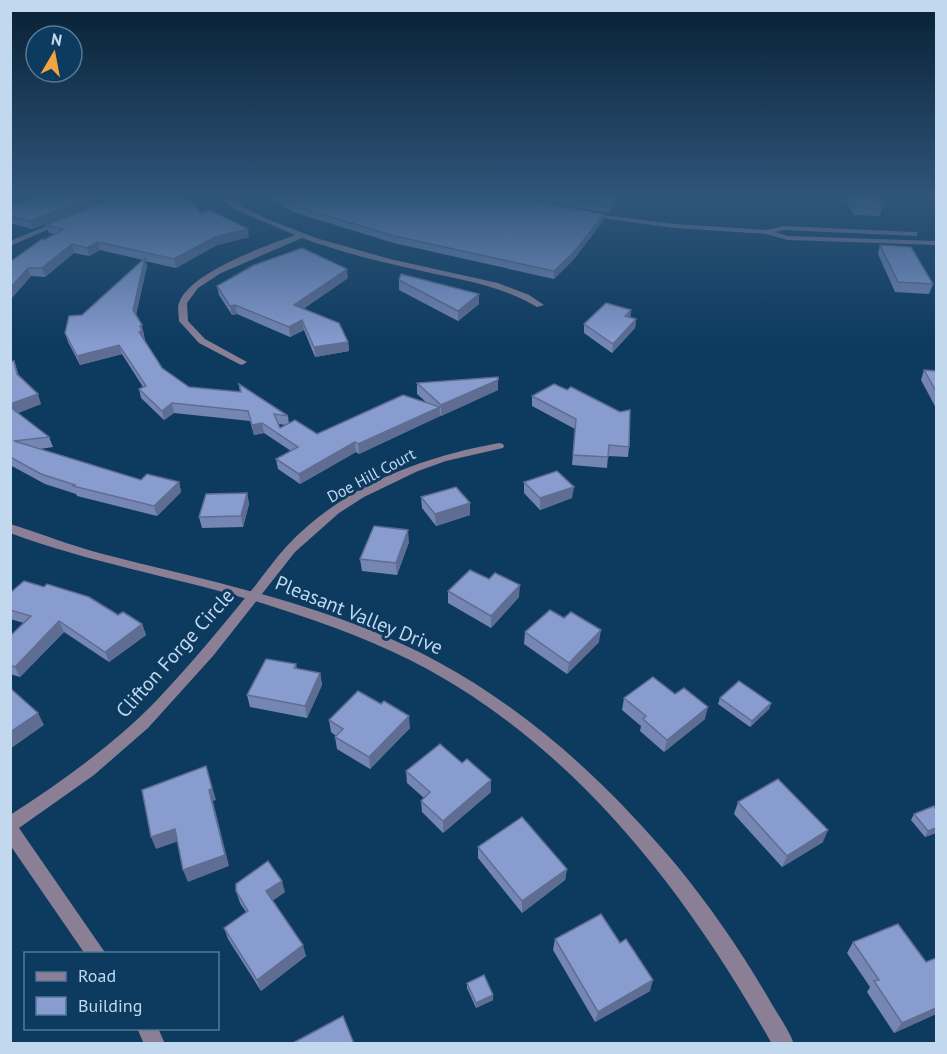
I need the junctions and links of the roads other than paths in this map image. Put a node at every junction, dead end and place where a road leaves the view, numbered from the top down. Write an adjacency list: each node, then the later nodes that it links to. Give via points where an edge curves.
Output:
1 (276, 246): 4 (street, via 208,275 184,302 182,314 189,331 217,352)
2 (337, 246): 3 (street, via 510,290)
3 (540, 305)
4 (242, 362)
5 (499, 446): 7 (street, Doe Hill Court, via 424,465 337,509 290,550)
6 (10, 528): 7 (street, Pleasant Valley Drive, via 65,547)
7 (254, 596): 8 (street, Clifton Forge Circle, via 158,708 68,787); 13 (street, Pleasant Valley Drive, via 395,648 456,678 517,720 582,775 651,847 714,928)
8 (10, 825)
9 (10, 830): 10 (street)
10 (96, 952)
11 (148, 1030): 12 (street)
12 (155, 1044)
13 (784, 1044)

